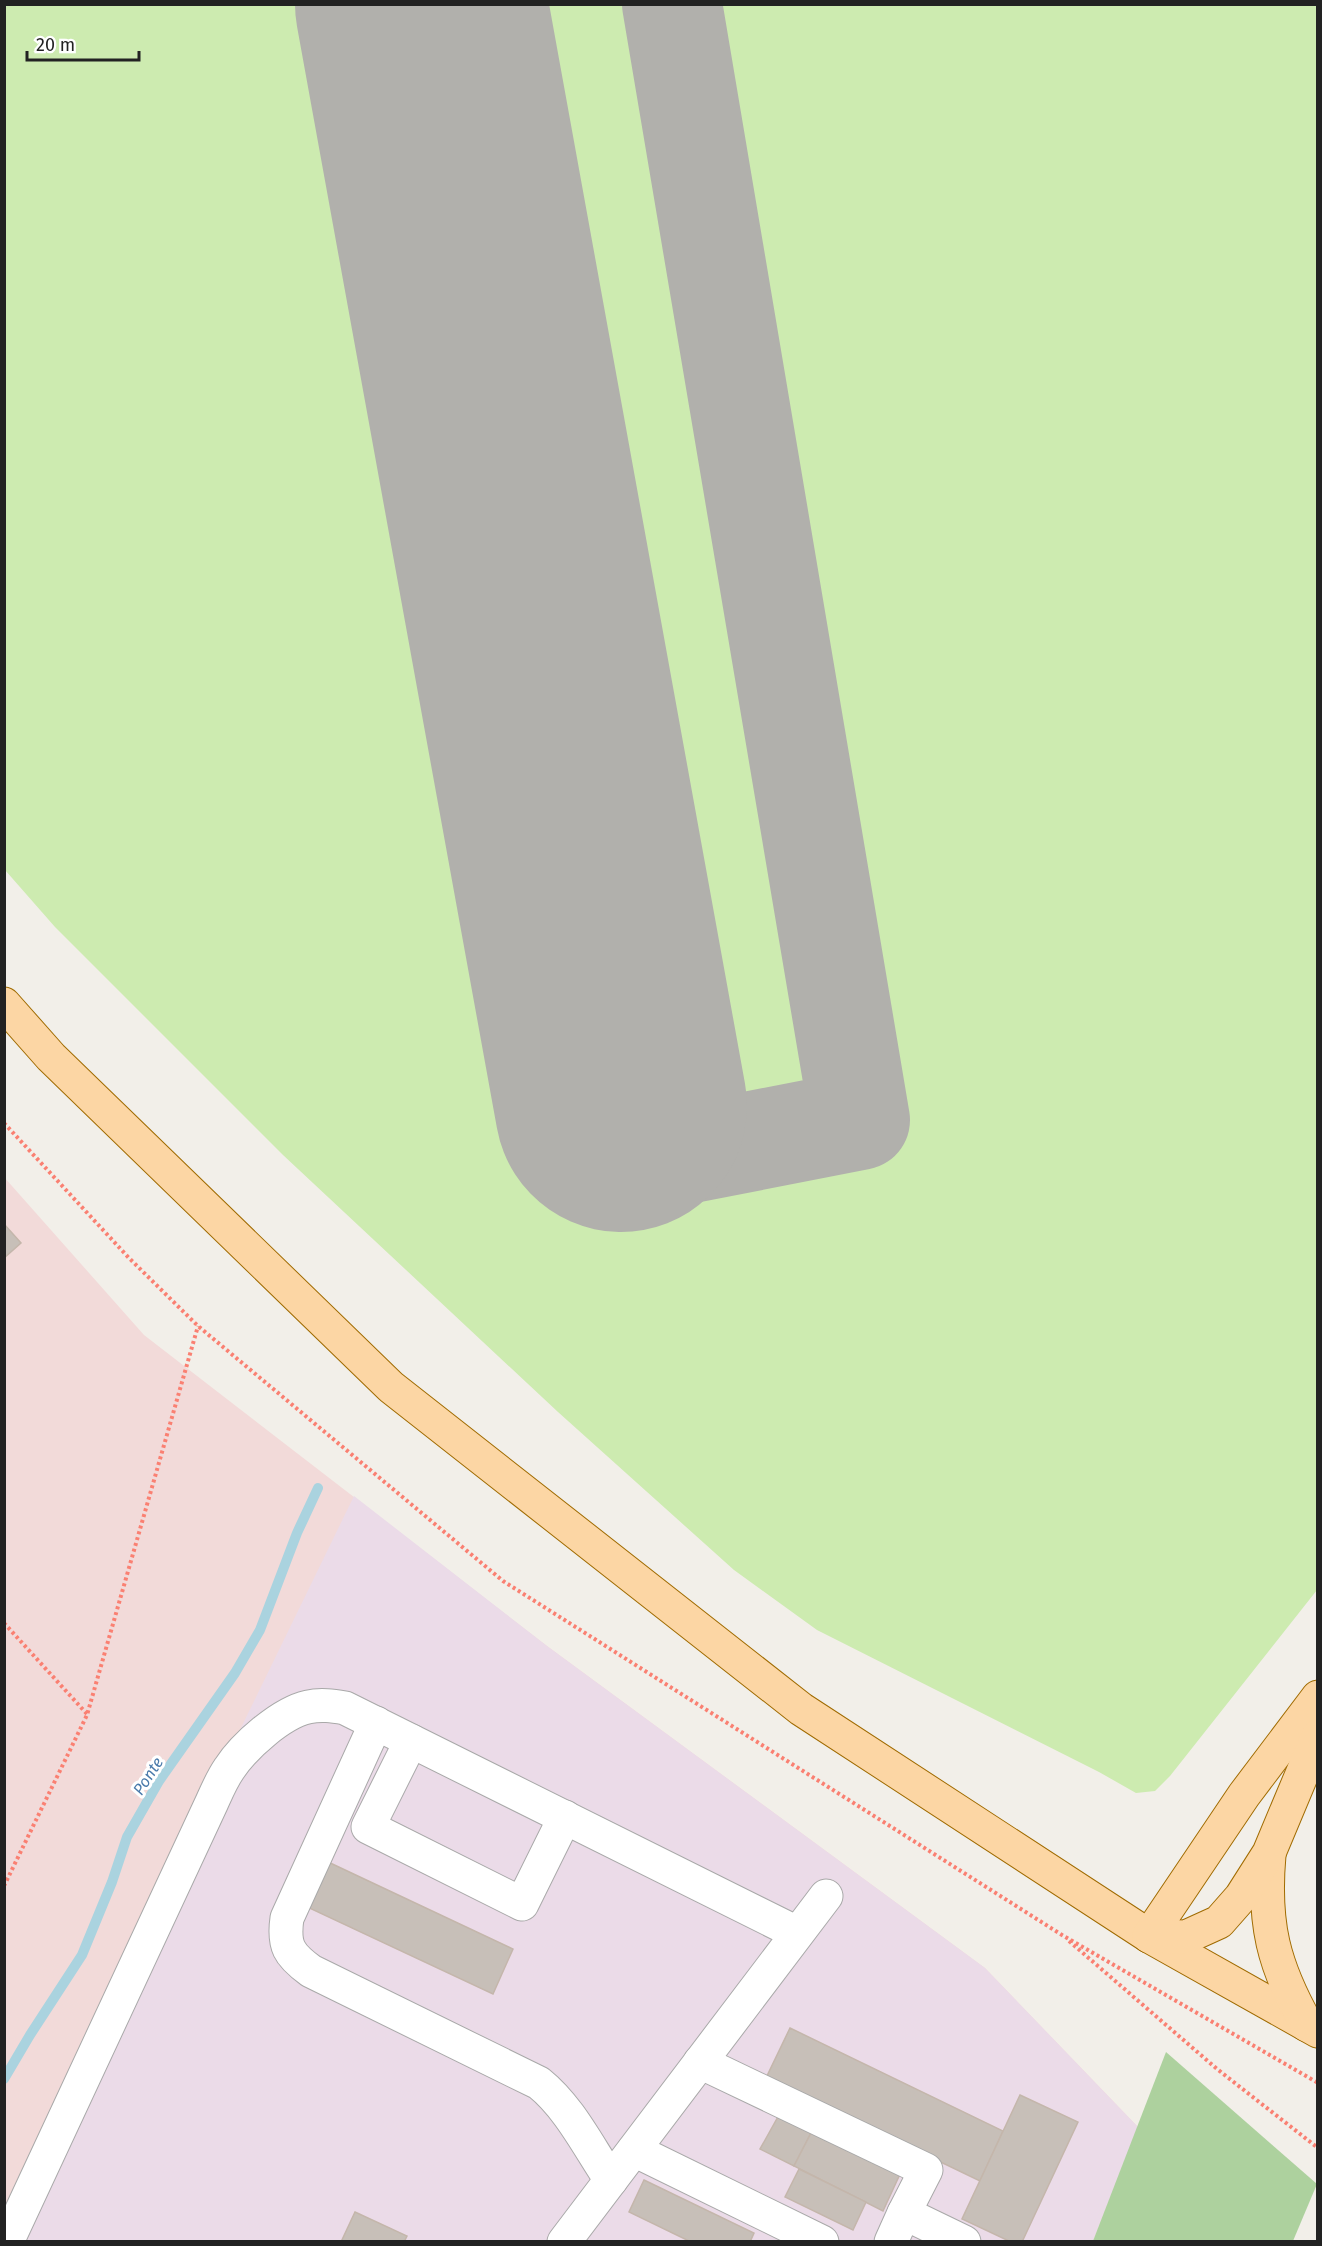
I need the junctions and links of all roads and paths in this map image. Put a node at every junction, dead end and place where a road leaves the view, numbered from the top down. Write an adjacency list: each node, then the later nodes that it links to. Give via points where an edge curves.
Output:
1 (4, 1004): 16 (main road, via 51,1057 391,1387 801,1709)
2 (4, 1123): 3 (path)
3 (198, 1326): 6 (path); 15 (path, via 503,1581)
4 (4, 1623): 6 (path)
5 (1317, 1696): 16 (main road)
6 (87, 1715): 12 (path)
7 (376, 1723): 9 (lane); 22 (lane, via 287,1918 288,1948 311,1971 539,2083 564,2108); 24 (lane, via 345,1708 307,1707 263,1733 229,1769)
8 (1317, 1736): 11 (main road)
9 (411, 1741): 10 (lane); 10 (lane, via 368,1827 501,1894 522,1904)
10 (565, 1817): 14 (lane)
11 (1269, 1853): 16 (main road, via 1241,1897 1219,1922 1186,1937); 17 (main road, via 1268,1925 1276,1960)
12 (4, 1886)
13 (825, 1896): 14 (lane)
14 (797, 1933): 18 (lane)
15 (1062, 1935): 19 (path); 20 (path, via 1217,2069)
16 (1149, 1936): 17 (main road)
17 (1312, 2028)
18 (700, 2062): 21 (lane); 23 (lane, via 926,2170)
19 (1317, 2083)
20 (1317, 2148)
21 (634, 2150): 22 (lane); 26 (lane)
22 (611, 2180): 25 (lane)
23 (898, 2227): 27 (lane)
24 (8, 2241)
25 (564, 2241)
26 (822, 2241)
27 (964, 2241)

